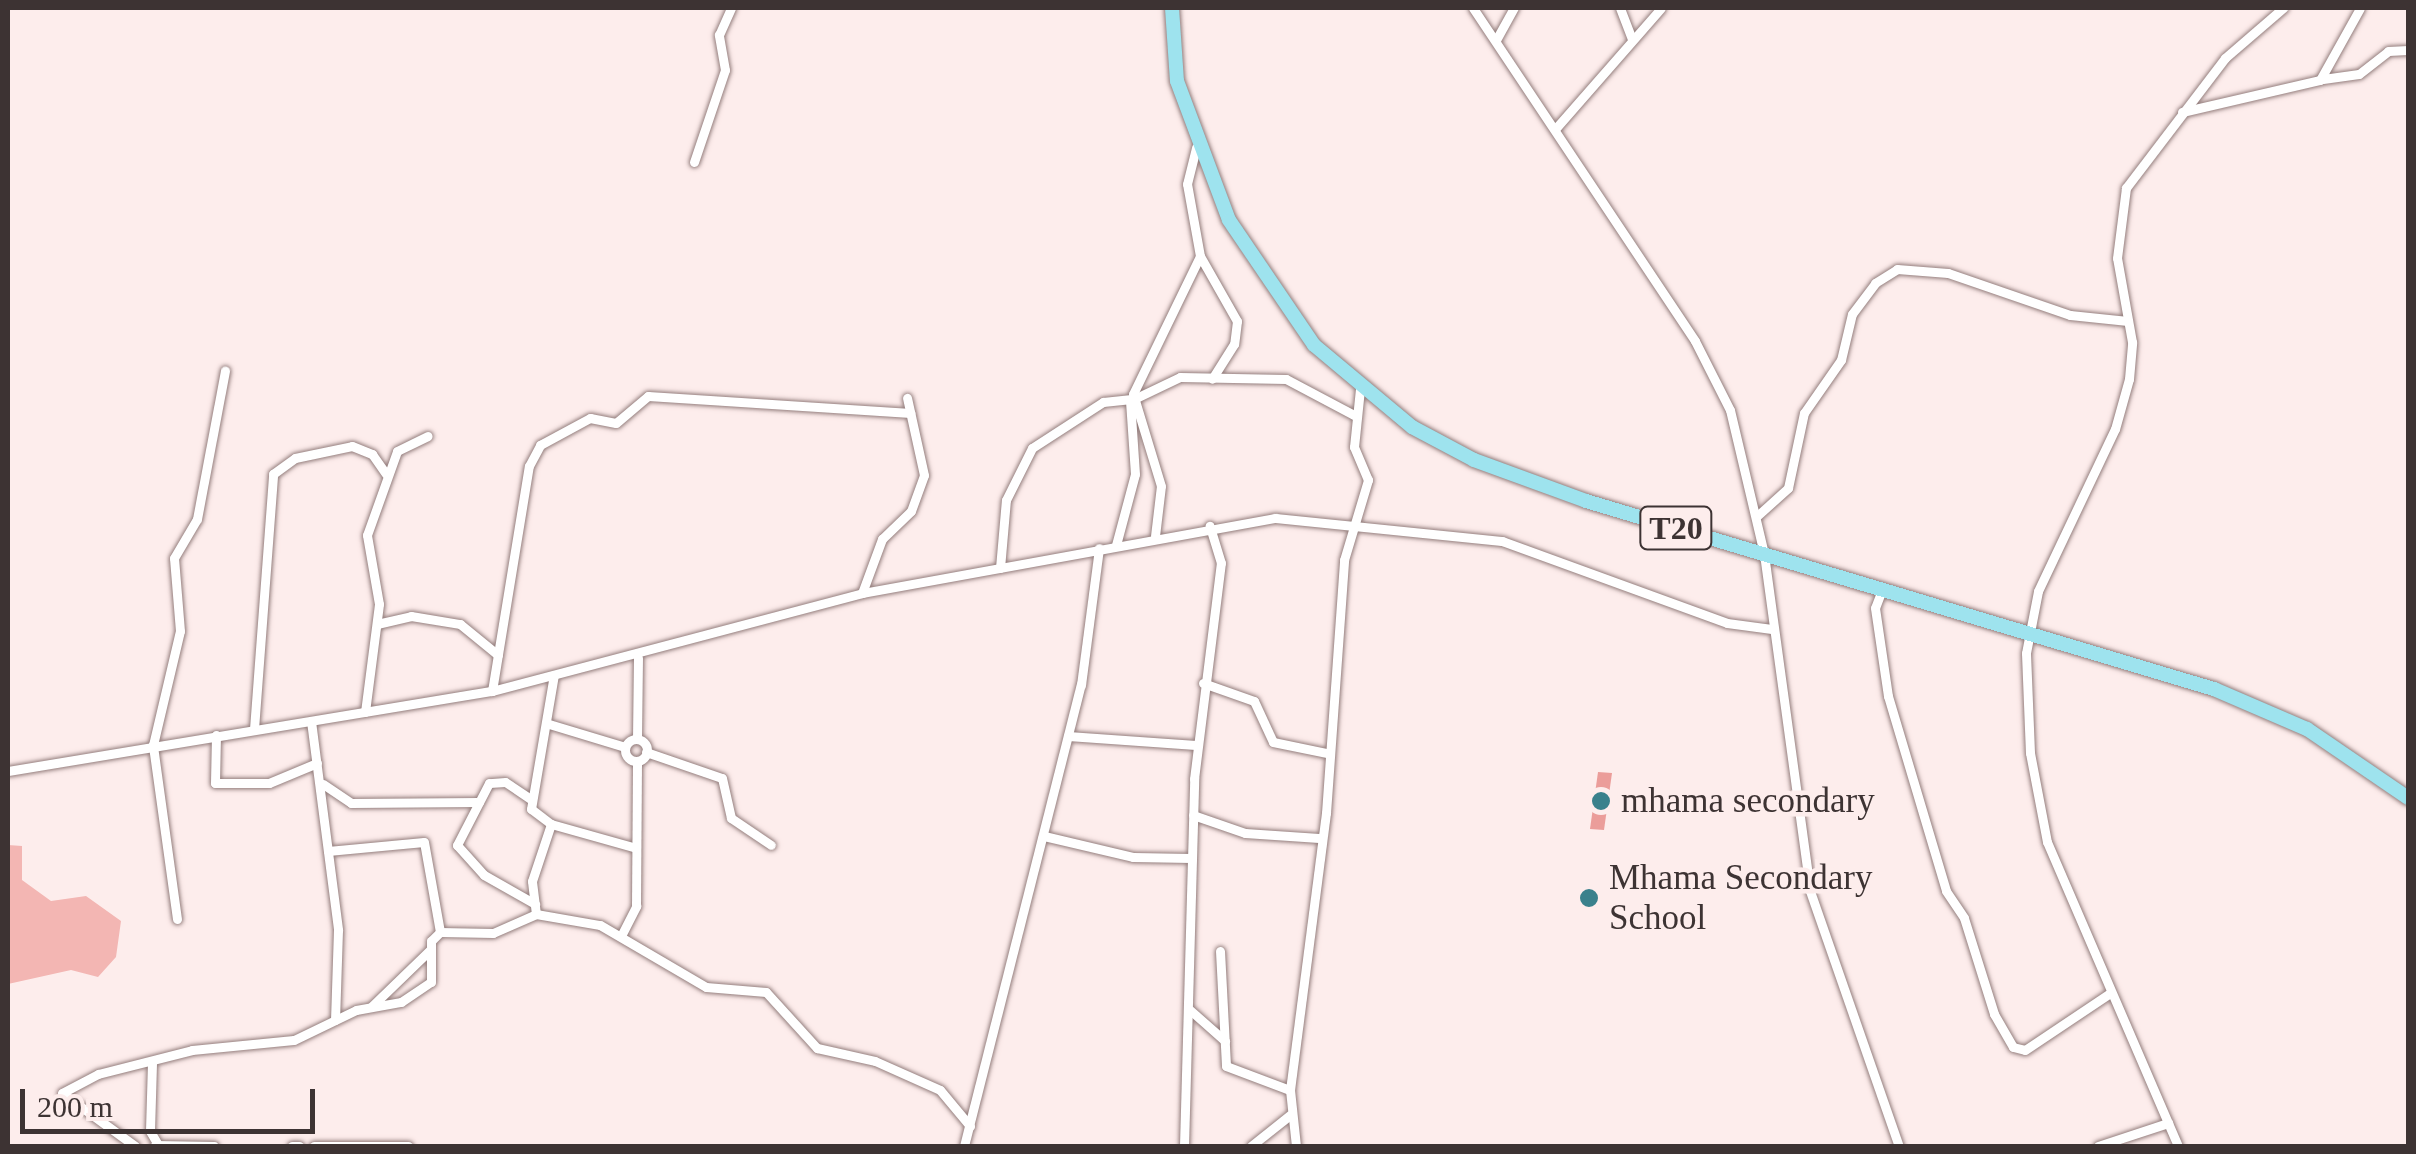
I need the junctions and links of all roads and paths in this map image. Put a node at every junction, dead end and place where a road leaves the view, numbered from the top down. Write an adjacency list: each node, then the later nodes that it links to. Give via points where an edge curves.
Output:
1 (731, 8): 16 (street, via 719,35 725,70)
2 (1172, 8): 15 (main road, T20, via 1177,82)
3 (1473, 8): 9 (street)
4 (1514, 8): 9 (street)
5 (1620, 8): 10 (street)
6 (1661, 8): 10 (street)
7 (2283, 8): 13 (street, via 2225,58)
8 (2360, 8): 12 (street)
9 (1496, 40): 14 (street)
10 (1632, 40): 14 (street)
11 (2408, 50): 12 (street, via 2388,51 2359,74)
12 (2320, 80): 13 (street)
13 (2182, 112): 18 (street, via 2123,198 2117,258)
14 (1556, 128): 28 (street, via 1718,382)
15 (1196, 147): 17 (street, via 1188,184); 21 (main road, T20, via 1259,270 1314,345)
16 (694, 162)
17 (1200, 256): 20 (street, via 1237,321 1234,344); 23 (street)
18 (2128, 321): 28 (street, via 2070,315 1948,272 1898,269 1875,283 1852,314 1842,360 1804,413 1803,446 1785,494); 40 (street, via 2124,403 2038,591)
19 (226, 371): 54 (street, via 197,519 174,558 180,632)
20 (1212, 379): 23 (street, via 1174,377); 25 (street, via 1292,380)
21 (1360, 389): 25 (street); 34 (main road, T20, via 1474,460)
22 (906, 398): 24 (street)
23 (1132, 400): 31 (street, via 1161,486); 32 (street, via 1135,474); 35 (street, via 1096,406 1032,448 1006,500)
24 (910, 413): 37 (street, via 923,459 921,490 882,539); 41 (street, via 648,396 616,423 573,424 533,452)
25 (1356, 416): 29 (street, via 1354,447 1368,473)
26 (428, 436): 27 (street, via 404,444)
27 (386, 474): 38 (street, via 365,546); 49 (street, via 372,454 352,446 295,458 273,474)
28 (1757, 516): 34 (street)
29 (1354, 521): 30 (street, via 1298,517); 39 (street, via 1502,541 1727,622); 57 (street)
30 (1210, 526): 31 (street); 44 (street, via 1221,564)
31 (1154, 536): 32 (street)
32 (1116, 546): 33 (street)
33 (1099, 548): 35 (street); 51 (street)
34 (1764, 554): 36 (main road, T20); 39 (street)
35 (1000, 568): 37 (street)
36 (1883, 587): 40 (main road, T20); 79 (street, via 1875,608 1890,704 1946,890 1964,918 1994,1014 2014,1047 2025,1050)
37 (862, 592): 42 (street)
38 (377, 624): 41 (street, via 411,616 460,624); 46 (street)
39 (1772, 629): 98 (street, via 1810,892)
40 (2029, 632): 62 (main road, T20, via 2262,707 2343,750); 79 (street, via 2030,753 2041,822)
41 (498, 655): 45 (street)
42 (638, 658): 43 (street); 52 (street)
43 (554, 676): 45 (street); 48 (street)
44 (1203, 683): 53 (street); 57 (street, via 1254,702 1273,742)
45 (492, 691): 46 (street)
46 (365, 712): 47 (street)
47 (311, 721): 49 (street); 59 (street)
48 (549, 724): 55 (street); 63 (street)
49 (254, 729): 50 (street)
50 (216, 735): 54 (street); 59 (street, via 215,783 269,784)
51 (1068, 736): 53 (street); 67 (street)
52 (637, 739): 55 (street); 56 (street)
53 (1196, 745): 65 (street)
54 (153, 746): 60 (street); 74 (street)
55 (625, 747): 58 (street)
56 (646, 752): 58 (street); 69 (street, via 722,778 731,818)
57 (1326, 754): 68 (street)
58 (637, 761): 70 (street)
59 (317, 763): 61 (street)
60 (8, 770)
61 (321, 782): 64 (street, via 352,803); 71 (street)
62 (2408, 796)
63 (532, 800): 64 (street, via 495,780); 66 (street, via 533,815)
64 (479, 802): 73 (street, via 459,849)
65 (1193, 814): 68 (street, via 1245,833); 72 (street)
66 (551, 824): 70 (street); 73 (street, via 532,881)
67 (1044, 836): 72 (street, via 1134,858); 88 (street)
68 (1319, 838): 85 (street)
69 (771, 845)
70 (634, 847): 76 (street, via 636,906)
71 (328, 852): 75 (street, via 424,842); 82 (street, via 339,946)
72 (1191, 858): 81 (street)
73 (536, 909): 75 (street, via 493,932); 76 (street)
74 (177, 920)
75 (440, 932): 77 (street)
76 (621, 936): 88 (street, via 706,987 774,996 818,1048 882,1064 940,1090)
77 (430, 949): 80 (street); 80 (street, via 431,982 402,1002)
78 (1220, 952): 83 (street)
79 (2110, 993): 87 (street)
80 (368, 1009): 82 (street)
81 (1190, 1010): 83 (street); 95 (street)
82 (335, 1020): 84 (street, via 294,1040 214,1046)
83 (1226, 1040): 85 (street, via 1228,1069)
84 (152, 1063): 89 (street); 90 (street, via 98,1074 62,1093)
85 (1290, 1090): 86 (street)
86 (1290, 1115): 96 (street); 97 (street)
87 (2168, 1122): 99 (street); 100 (street)
88 (970, 1126): 94 (street)
89 (155, 1145): 91 (street)
90 (135, 1146)
91 (214, 1146)
92 (314, 1146): 93 (street)
93 (408, 1146)
94 (964, 1146)
95 (1184, 1146)
96 (1251, 1146)
97 (1296, 1146)
98 (1899, 1146)
99 (2098, 1146)
100 (2178, 1146)

